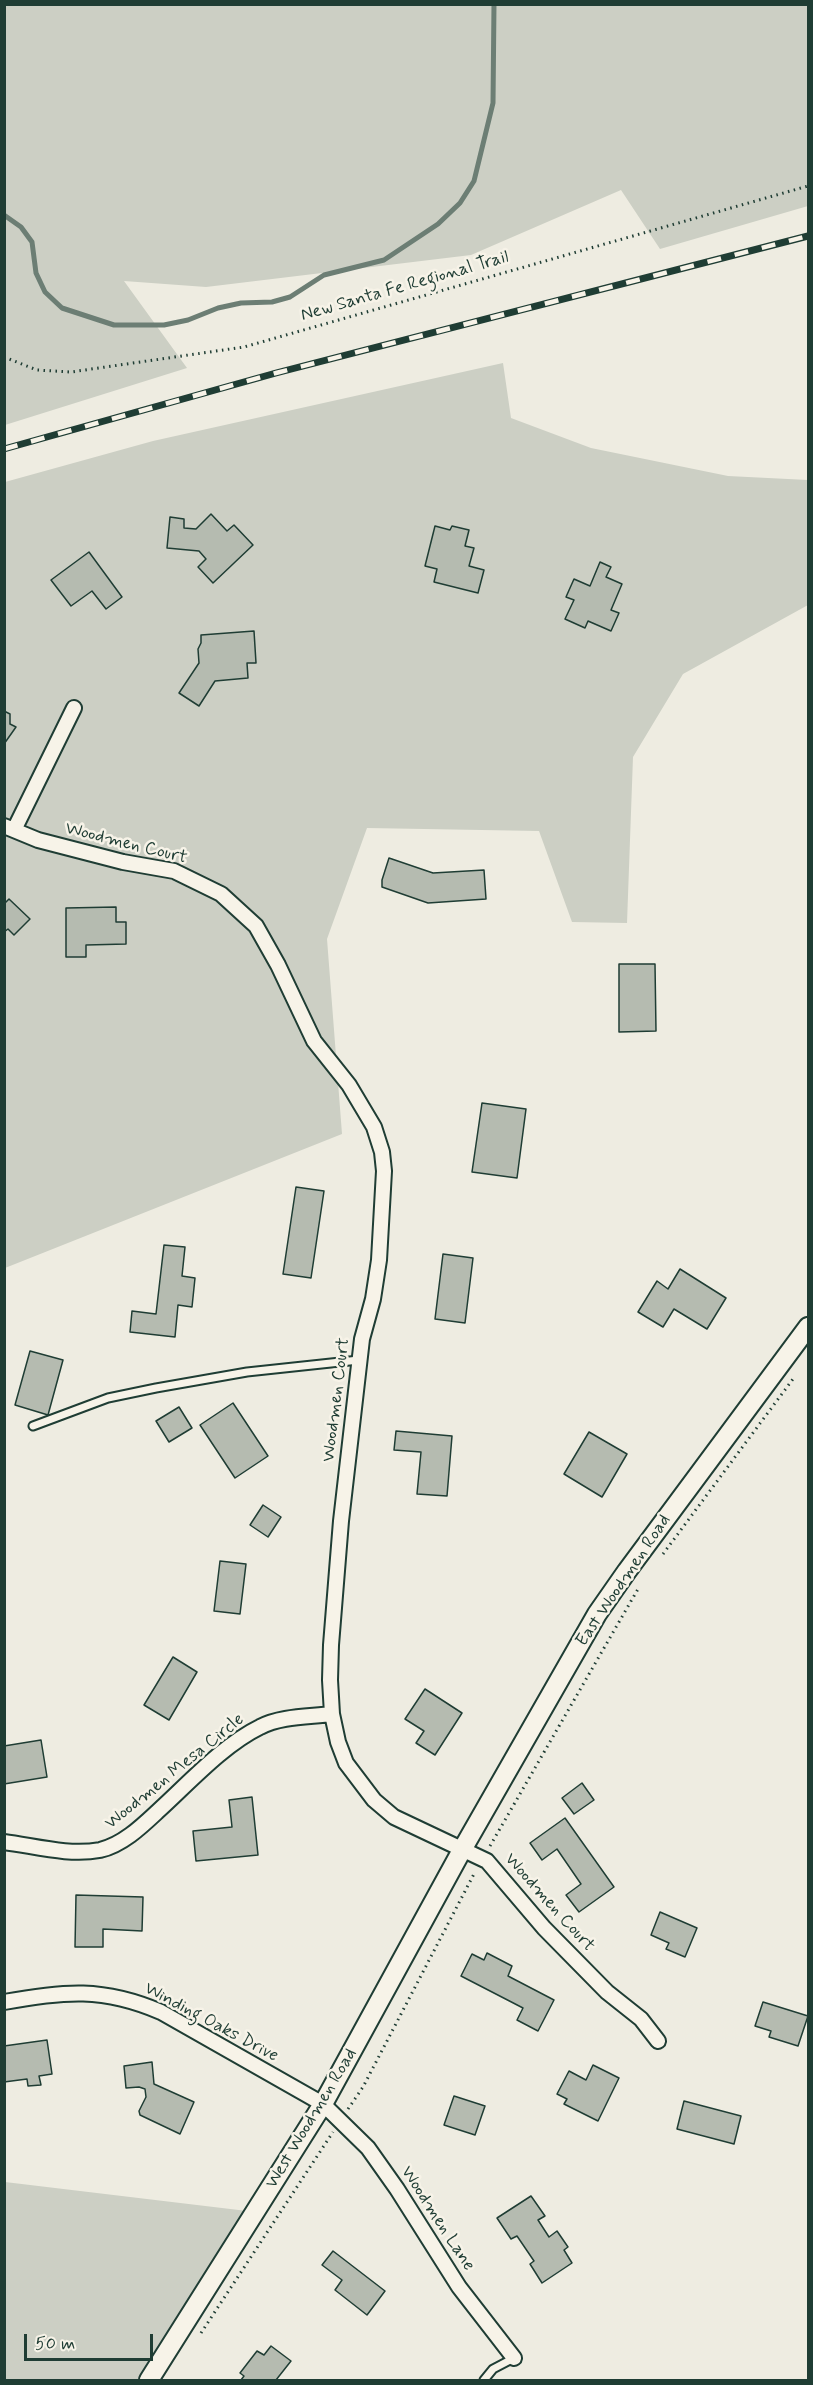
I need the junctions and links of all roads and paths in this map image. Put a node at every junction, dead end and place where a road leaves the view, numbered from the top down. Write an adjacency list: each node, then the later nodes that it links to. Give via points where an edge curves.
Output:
1 (808, 186): 2 (path, New Santa Fe Regional Trail, via 244,347 71,372 37,370)
2 (4, 357)
3 (74, 708): 4 (street)
4 (9, 828): 6 (street, Woodmen Court, via 38,840 174,871 221,894 256,926 314,1041 349,1085 378,1138 384,1171 379,1260)
5 (808, 1327): 10 (main road, East Woodmen Road, via 597,1614)
6 (359, 1360): 7 (lane, via 247,1372 156,1388 108,1398); 8 (street, Woodmen Court, via 331,1645)
7 (33, 1426)
8 (332, 1714): 9 (street, Woodmen Mesa Circle, via 277,1721 247,1734 141,1827 104,1850 70,1852); 10 (street, Woodmen Court, via 346,1763 374,1800 394,1817)
9 (4, 1842)
10 (462, 1850): 12 (street, Woodmen Court, via 488,1861 544,1928 607,1992 641,2019); 13 (main road, West Woodmen Road)
11 (4, 2002): 13 (street, Winding Oaks Drive, via 51,1993 114,1995 135,2001)
12 (658, 2041)
13 (323, 2104): 14 (street, Woodmen Lane, via 369,2148 459,2287); 15 (main road, West Woodmen Road)
14 (514, 2358): 16 (lane, via 493,2369)
15 (149, 2380)
16 (484, 2380)

